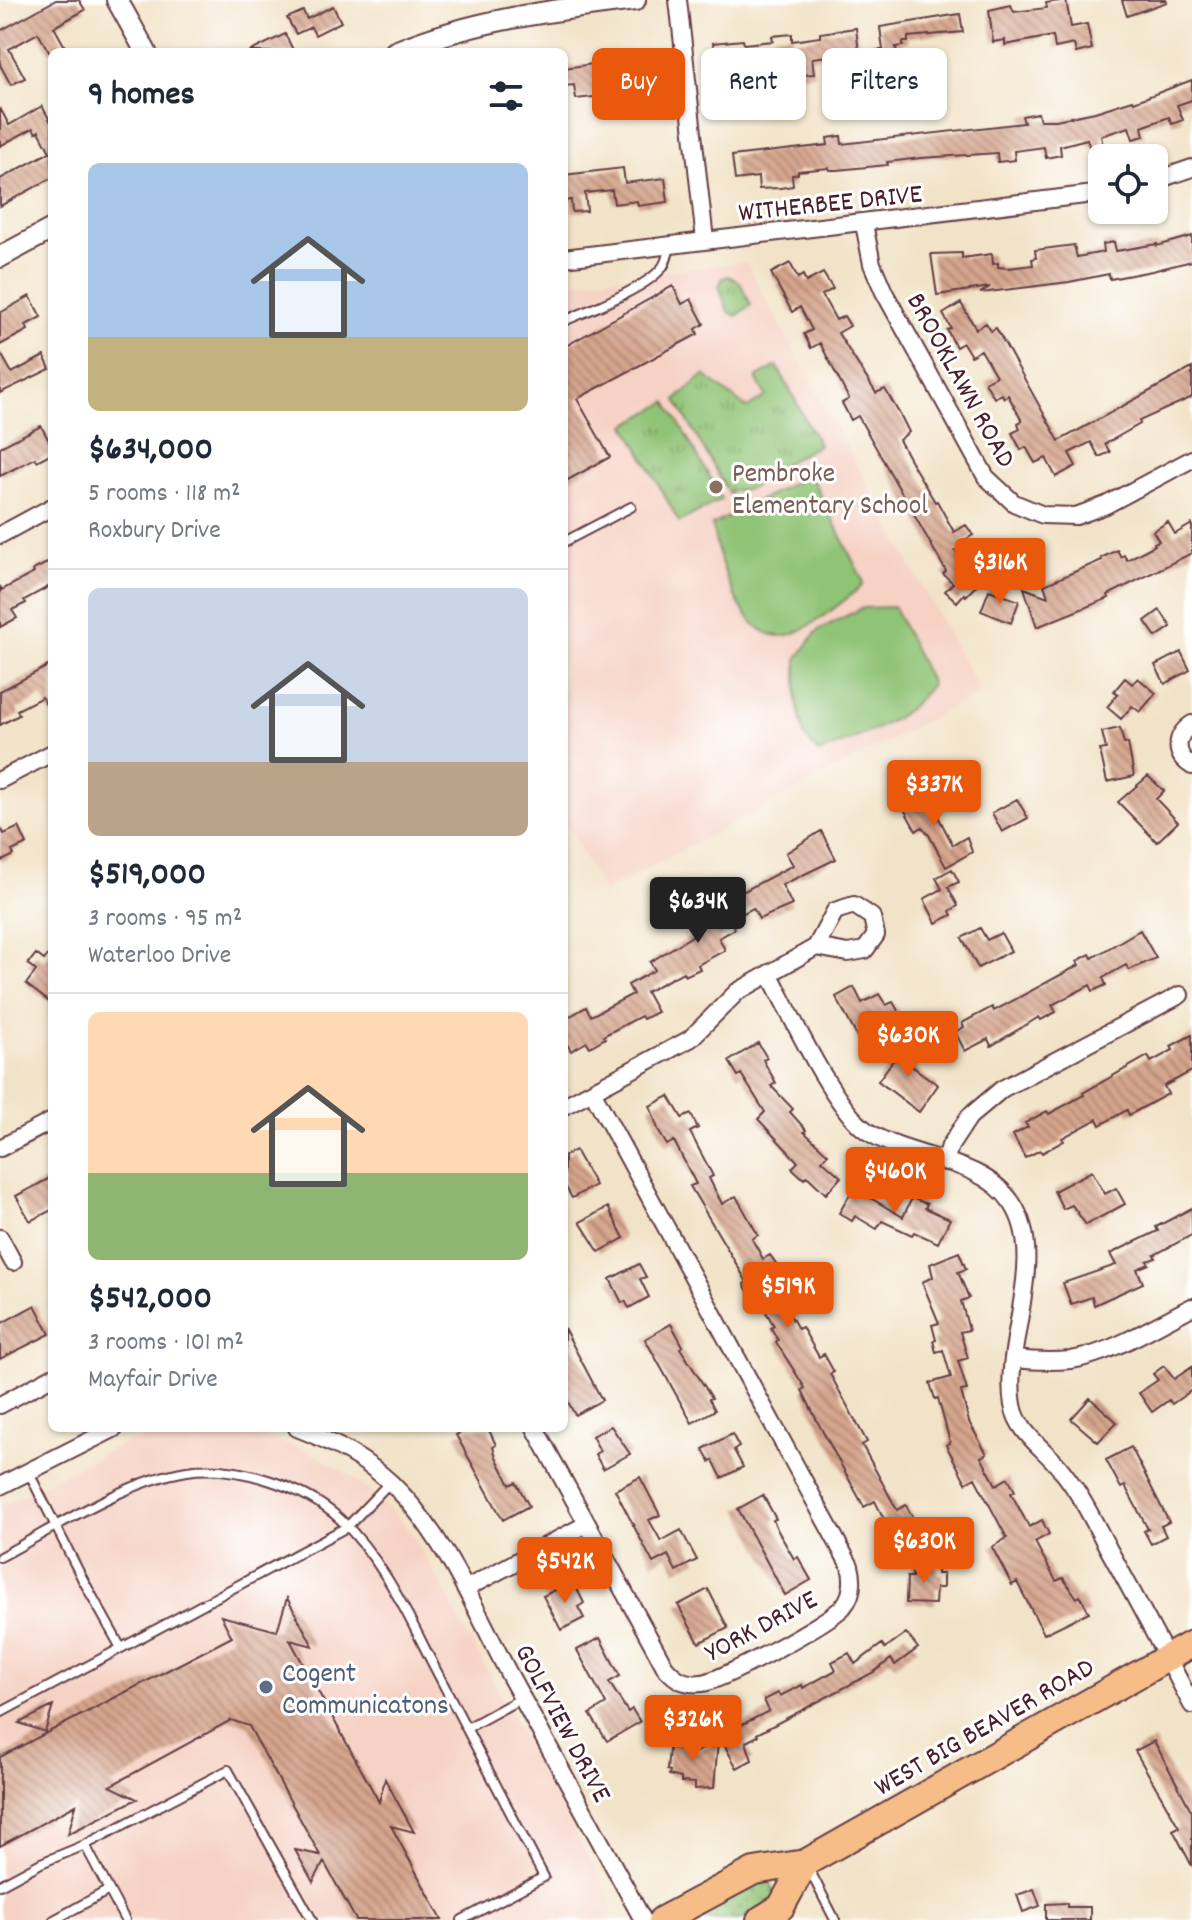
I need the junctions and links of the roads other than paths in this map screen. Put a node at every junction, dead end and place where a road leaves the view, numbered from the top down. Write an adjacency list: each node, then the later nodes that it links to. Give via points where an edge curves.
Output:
1 (117, 0): 4 (street)
2 (635, 0): 5 (street, via 518,16)
3 (678, 0): 11 (street)
4 (144, 48)
5 (405, 48)
6 (1192, 168): 7 (street)
7 (1168, 176)
8 (1088, 195): 9 (street, WITHERBEE DRIVE)
9 (864, 224): 11 (street, WITHERBEE DRIVE); 16 (street, BROOKLAWN ROAD, via 884,292 986,477 1014,503 1043,515 1076,516)
10 (48, 231): 13 (street)
11 (705, 240): 12 (street, WITHERBEE DRIVE)
12 (671, 244): 14 (street, WITHERBEE DRIVE); 15 (lane, via 662,269)
13 (0, 257)
14 (568, 257)
15 (568, 319)
16 (1192, 459)
17 (631, 507): 20 (lane)
18 (48, 509): 19 (street)
19 (0, 535)
20 (568, 540)
21 (1192, 724): 23 (street, via 1181,732 1178,748)
22 (48, 755): 24 (street)
23 (1192, 766)
24 (0, 780)
25 (816, 947): 26 (street)
26 (769, 973): 28 (street, via 730,998 690,1039); 32 (street, via 850,1116 884,1141)
27 (1180, 995): 32 (street, via 1002,1089 969,1117)
28 (592, 1091): 29 (street); 45 (street, YORK DRIVE, via 850,1566 851,1593 826,1620 721,1677 684,1683 665,1667)
29 (568, 1104)
30 (48, 1123): 31 (street)
31 (0, 1148)
32 (945, 1162): 36 (street, via 991,1182 1020,1216 1026,1260)
33 (0, 1238): 34 (street)
34 (13, 1262)
35 (1192, 1307): 36 (street, via 1081,1358)
36 (1014, 1359): 52 (street, via 1012,1402 1020,1425 1076,1489)
37 (48, 1379): 38 (street)
38 (0, 1405)
39 (107, 1432): 42 (street)
40 (306, 1432): 43 (street, GOLFVIEW DRIVE, via 337,1445)
41 (537, 1432): 45 (street)
42 (28, 1471): 44 (street); 46 (lane)
43 (390, 1482): 47 (lane); 49 (street, GOLFVIEW DRIVE, via 430,1530)
44 (0, 1486)
45 (587, 1524): 49 (street)
46 (58, 1526): 47 (lane, via 152,1479 227,1470 306,1497); 48 (lane); 51 (lane)
47 (347, 1527): 51 (lane); 56 (lane, via 381,1568)
48 (0, 1557)
49 (465, 1589): 53 (street, GOLFVIEW DRIVE)
50 (1192, 1644): 52 (main road, WEST BIG BEAVER ROAD)
51 (121, 1648): 55 (lane)
52 (1168, 1657): 54 (street); 58 (main road, WEST BIG BEAVER ROAD)
53 (522, 1698): 56 (lane); 65 (street, GOLFVIEW DRIVE)
54 (1192, 1705)
55 (0, 1713)
56 (467, 1728): 64 (lane, via 544,1877)
57 (85, 1845): 59 (lane); 60 (lane); 63 (lane, via 228,1770)
58 (805, 1863): 66 (main road, WEST BIG BEAVER ROAD, via 754,1871); 67 (main road, via 781,1907); 68 (lane)
59 (0, 1885)
60 (109, 1890): 61 (lane); 62 (lane)
61 (54, 1920)
62 (125, 1920)
63 (312, 1920)
64 (462, 1920)
65 (643, 1920)
66 (662, 1920)
67 (760, 1920)
68 (835, 1920)

